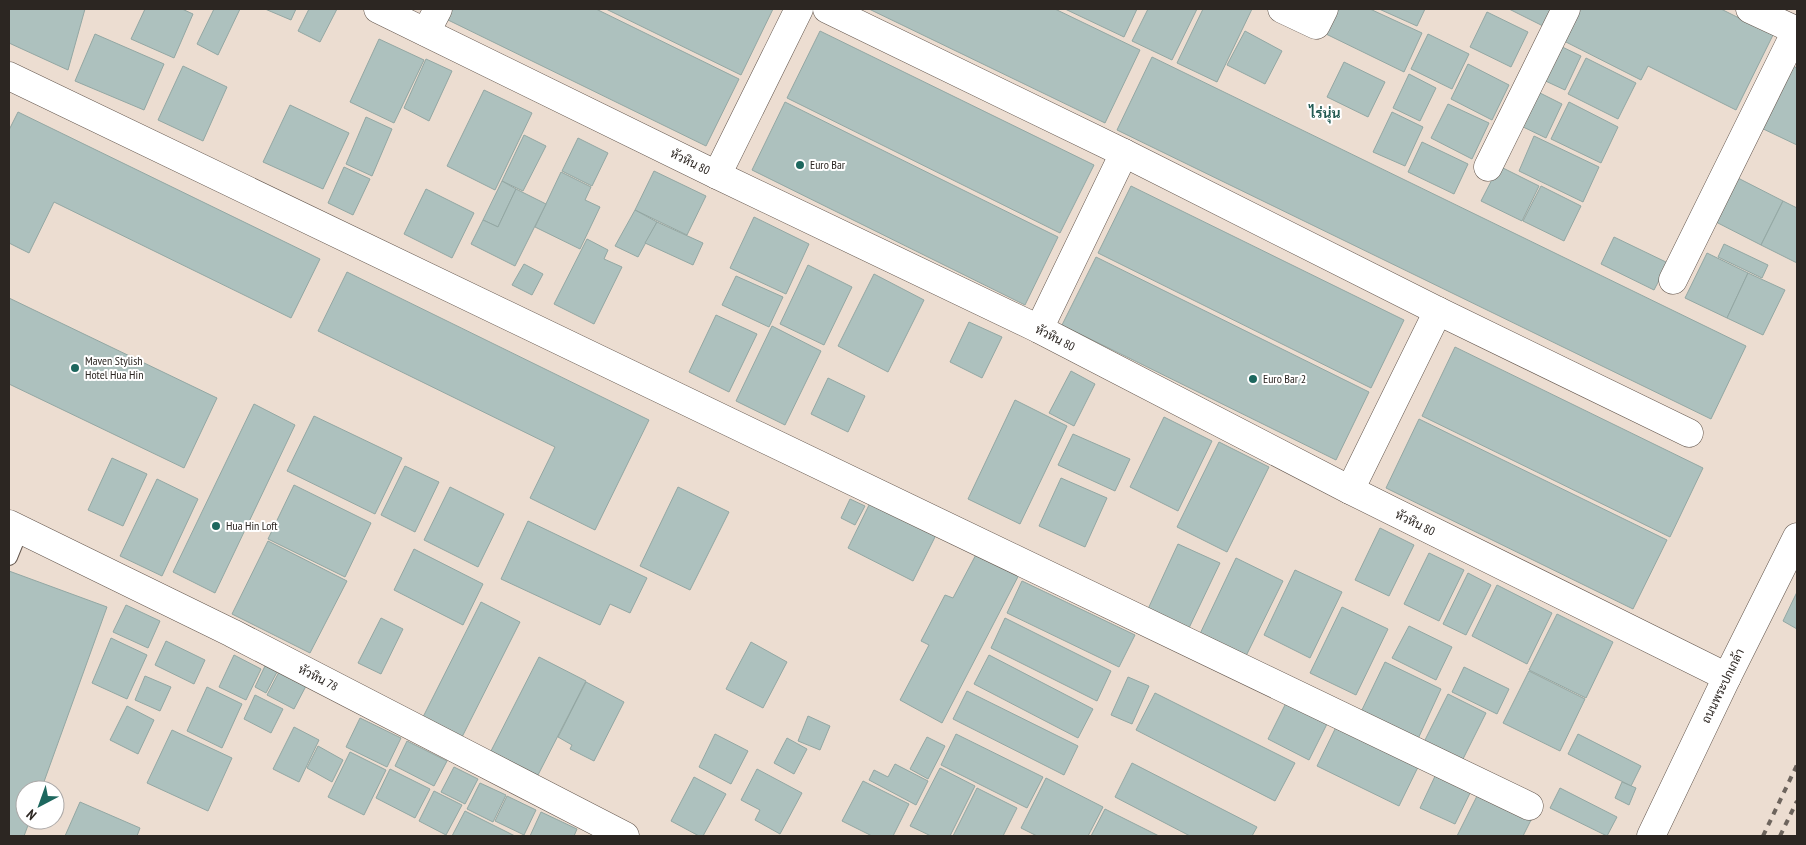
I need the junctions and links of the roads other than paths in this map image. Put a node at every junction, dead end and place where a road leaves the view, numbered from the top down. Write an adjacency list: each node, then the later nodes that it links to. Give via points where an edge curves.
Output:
1 (378, 9): 8 (street, หัวหิน 80)
2 (799, 9): 13 (street)
3 (827, 9): 11 (street)
4 (1282, 9): 7 (street)
5 (1566, 9): 12 (street)
6 (1750, 9): 9 (street)
7 (1320, 17)
8 (432, 20): 13 (street, หัวหิน 80)
9 (1797, 30): 14 (street)
10 (9, 76): 23 (street)
11 (1124, 152): 15 (street); 16 (street)
12 (1488, 166)
13 (717, 175): 16 (street, หัวหิน 80)
14 (1673, 280)
15 (1438, 311): 17 (street); 18 (street)
16 (1039, 329): 18 (street, หัวหิน 80)
17 (1690, 432)
18 (1350, 490): 22 (street, หัวหิน 80)
19 (14, 527): 21 (lane); 24 (street, หัวหิน 78, via 232,633)
20 (1797, 537): 22 (street, ถนนพระปกเกล้า)
21 (9, 557)
22 (1727, 676): 25 (street, ถนนพระปกเกล้า)
23 (1529, 806)
24 (625, 836)
25 (1651, 836)

